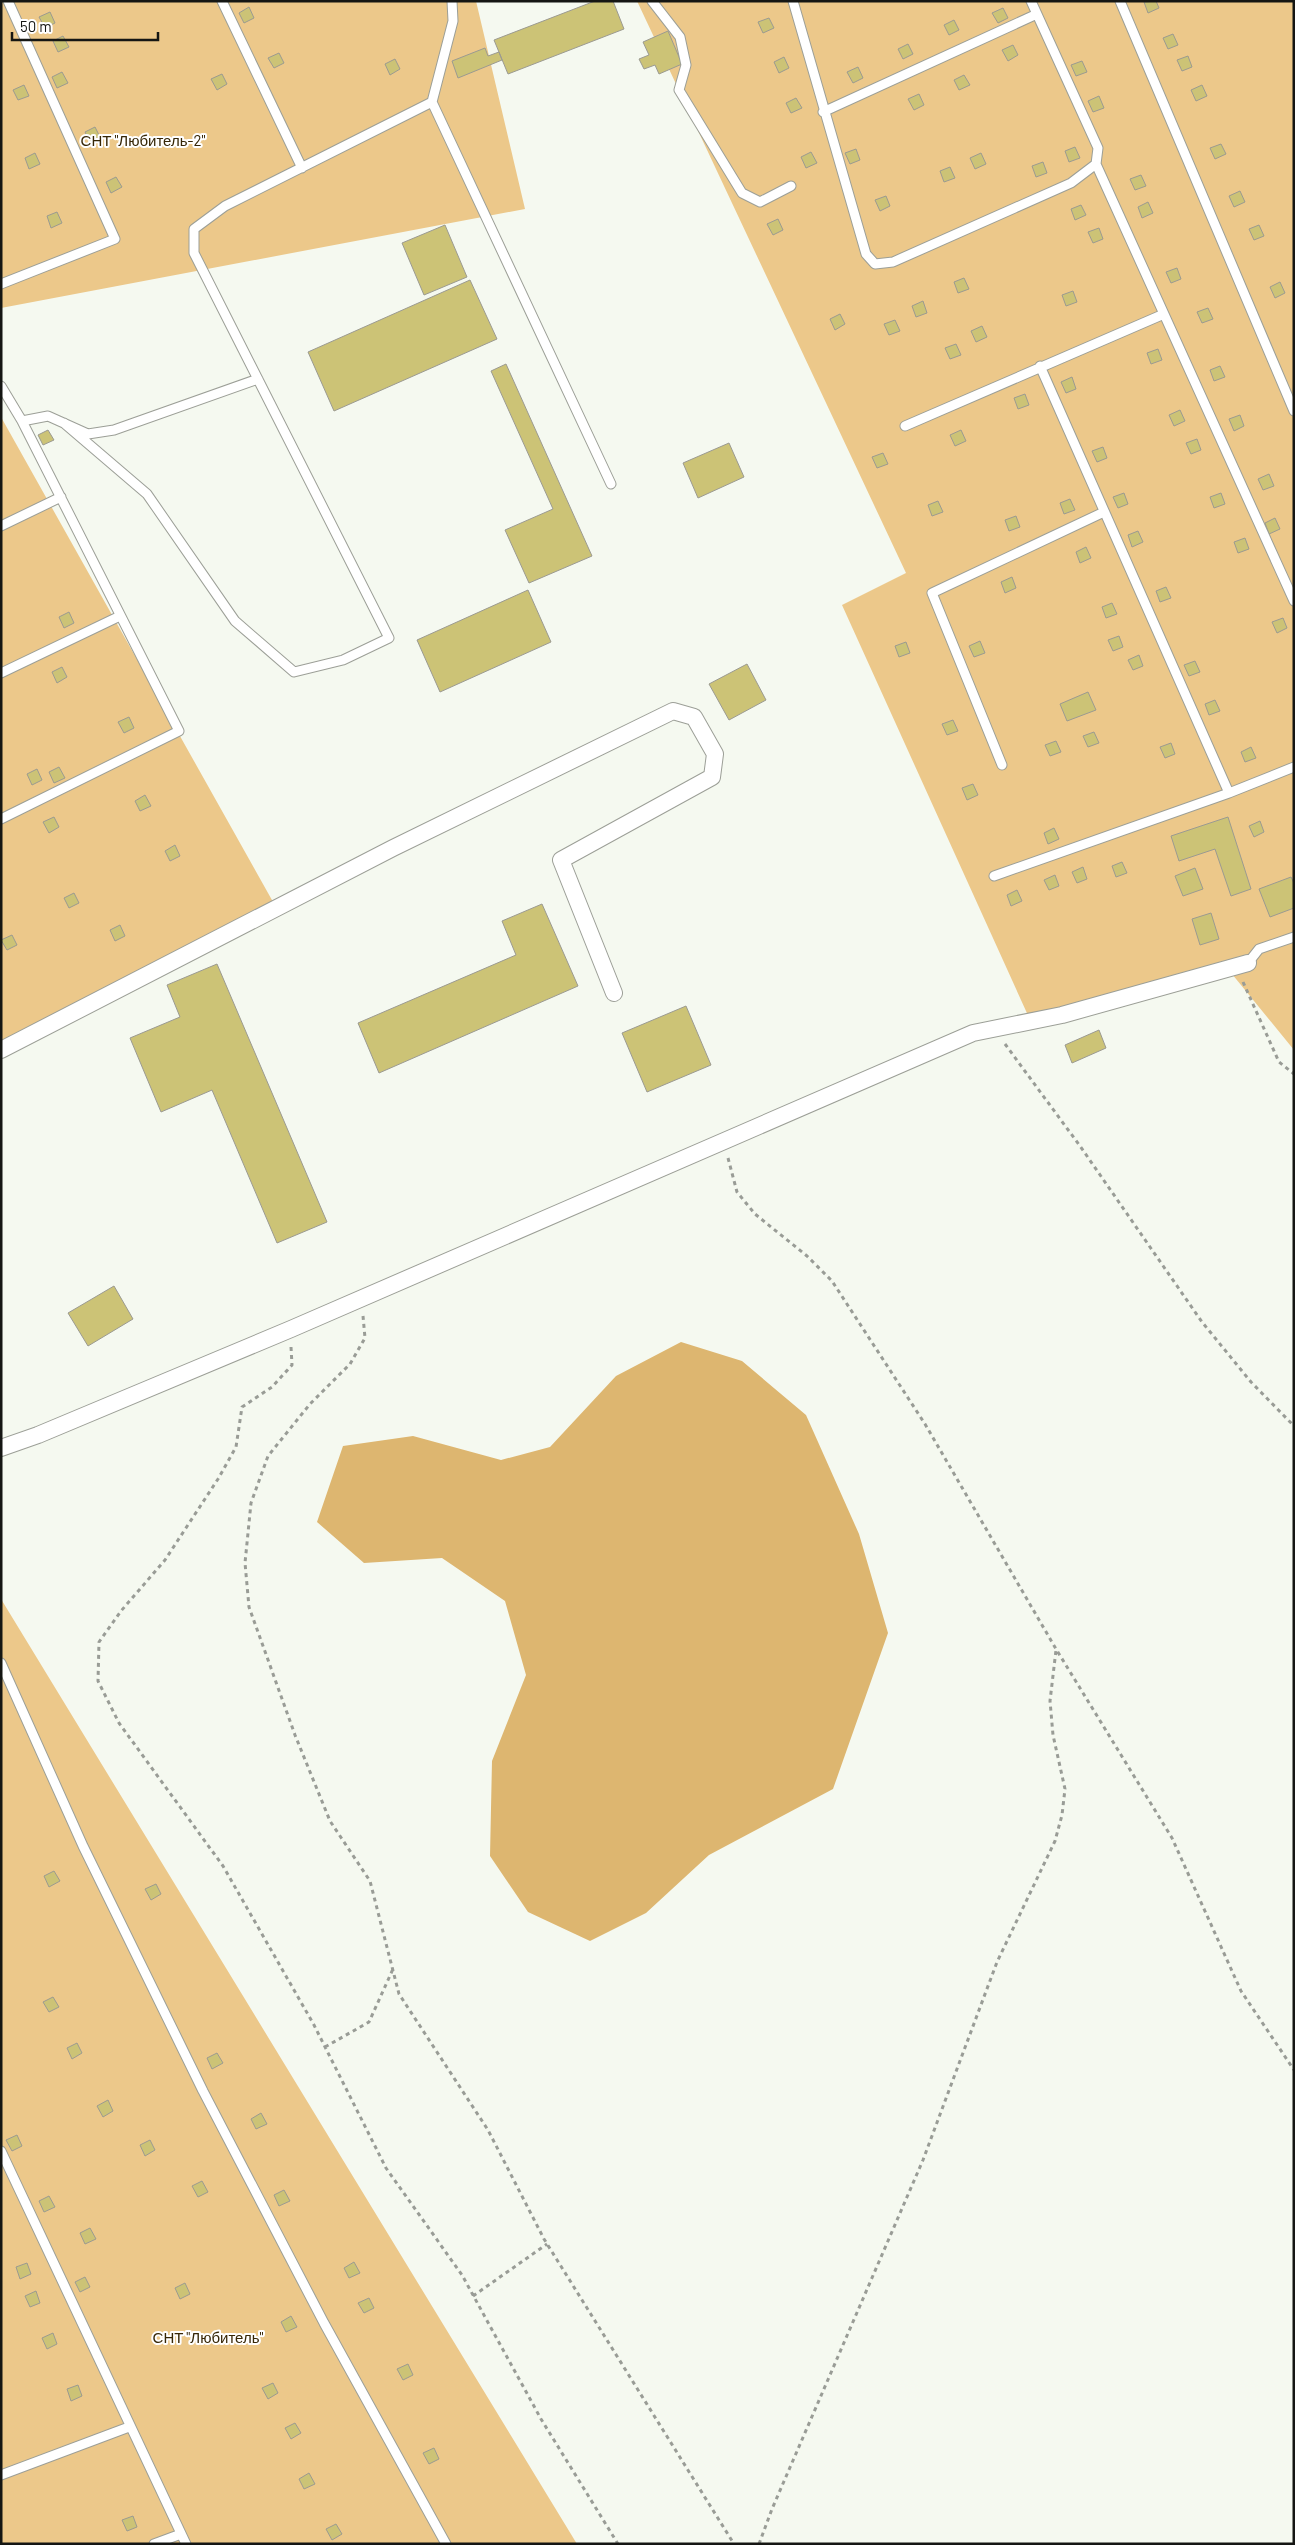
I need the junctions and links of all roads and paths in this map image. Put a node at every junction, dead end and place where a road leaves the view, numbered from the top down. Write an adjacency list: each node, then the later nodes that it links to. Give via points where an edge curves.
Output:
1 (8, 1): 14 (lane, via 115,239)
2 (222, 1): 12 (lane)
3 (452, 1): 9 (lane, via 453,21)
4 (652, 1): 13 (lane, via 680,37 686,65 679,90 742,193 760,202)
5 (793, 1): 10 (lane)
6 (1031, 1): 8 (lane)
7 (1120, 1): 19 (lane)
8 (1037, 14): 10 (lane); 11 (lane, via 1098,148)
9 (432, 102): 12 (lane); 23 (lane)
10 (823, 112): 11 (lane, via 866,254 875,264 893,262 1071,183)
11 (1096, 164): 15 (lane)
12 (302, 168): 17 (lane, via 225,206 194,229 194,253)
13 (791, 186)
14 (1, 284)
15 (1164, 314): 16 (lane); 27 (lane)
16 (1040, 366): 22 (lane); 25 (lane)
17 (258, 379): 21 (lane, via 114,430 88,434); 21 (lane, via 389,638 343,660 294,672 235,621 147,494)
18 (1, 386): 20 (lane)
19 (1294, 412)
20 (22, 421): 21 (lane, via 48,416); 24 (lane)
21 (64, 423)
22 (905, 426)
23 (611, 484)
24 (60, 497): 26 (lane); 28 (lane)
25 (1104, 512): 30 (lane, via 932,593); 32 (lane)
26 (1, 526)
27 (1294, 601)
28 (120, 616): 29 (lane); 33 (lane, via 179,731)
29 (1, 673)
30 (1002, 765)
31 (1294, 767): 32 (lane)
32 (1228, 793): 34 (lane)
33 (1, 819)
34 (994, 876)
35 (1294, 937): 36 (lane, via 1259,948)
36 (1243, 965): 38 (street, via 1062,1015); 40 (path, via 1253,1008 1279,1062)
37 (614, 993): 39 (street, via 561,860 712,777 715,754 694,717 673,711 393,848)
38 (993, 1028): 41 (street, via 973,1033); 44 (path, via 1080,1146 1202,1322 1251,1382)
39 (1, 1050)
40 (1294, 1074)
41 (724, 1142): 42 (street); 46 (path, via 737,1192 755,1214 832,1281 924,1424)
42 (357, 1301): 43 (street); 48 (path, via 365,1320 366,1338 350,1364 310,1404 268,1456 251,1503 245,1564 249,1607 295,1735 330,1821 370,1880)
43 (291, 1329): 45 (street); 49 (path, via 292,1365 272,1387 242,1407 236,1447 218,1479 165,1560 99,1642 98,1681 119,1723 223,1866)
44 (1294, 1426)
45 (1, 1448)
46 (1056, 1649): 50 (path, via 1172,1838 1241,1991); 62 (path, via 1050,1700 1053,1735 1065,1789 1055,1841 997,1962 924,2160)
47 (1, 1663): 59 (lane, via 83,1846 203,2091 324,2323)
48 (393, 1968): 49 (path, via 369,2022); 52 (path, via 400,1994 488,2130)
49 (325, 2047): 53 (path, via 386,2168 462,2275)
50 (1294, 2070)
51 (1, 2151): 54 (lane)
52 (547, 2244): 53 (path); 61 (path)
53 (473, 2296): 60 (path, via 541,2419)
54 (129, 2427): 55 (lane); 56 (lane)
55 (1, 2475)
56 (181, 2534): 57 (lane); 58 (lane)
57 (154, 2544)
58 (186, 2544)
59 (446, 2544)
60 (618, 2544)
61 (734, 2544)
62 (759, 2544)

